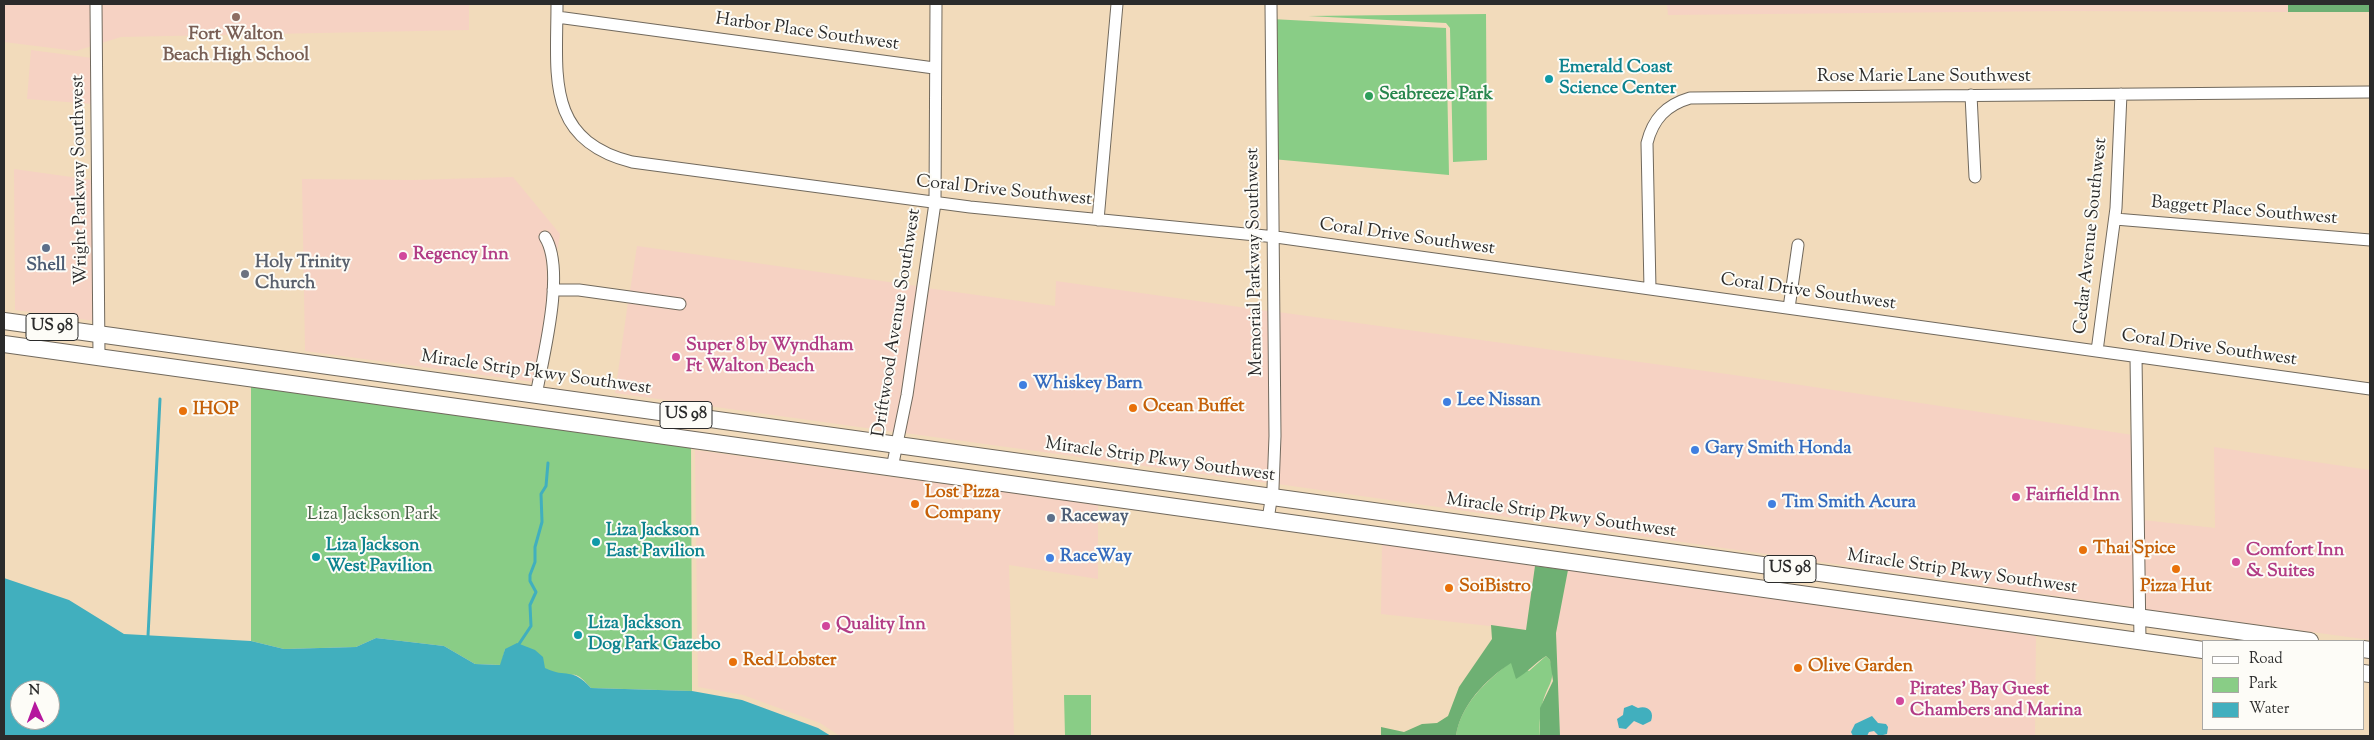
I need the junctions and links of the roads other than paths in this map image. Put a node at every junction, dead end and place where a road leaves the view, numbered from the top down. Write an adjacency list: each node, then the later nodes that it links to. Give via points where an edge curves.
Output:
1 (96, 4): 24 (street, Wright Parkway Southwest)
2 (557, 4): 6 (street, Coral Drive Southwest)
3 (936, 4): 7 (street, Driftwood Avenue Southwest)
4 (1117, 4): 14 (street)
5 (1271, 4): 16 (street, Memorial Parkway Southwest)
6 (557, 17): 7 (street, Harbor Place Southwest); 12 (street, Coral Drive Southwest, via 560,97 575,129 600,151 632,162)
7 (934, 68): 12 (street, Driftwood Avenue Southwest)
8 (2370, 92): 9 (street, Rose Marie Lane Southwest)
9 (2122, 94): 10 (street, Rose Marie Lane Southwest); 13 (street, Cedar Avenue Southwest)
10 (1971, 95): 11 (street); 19 (street, Rose Marie Lane Southwest, via 1708,96 1678,101 1668,107 1654,122 1647,143)
11 (1975, 177)
12 (934, 203): 14 (street, Coral Drive Southwest); 31 (street, Driftwood Avenue Southwest)
13 (2115, 219): 17 (street, Baggett Place Southwest); 26 (street, Cedar Avenue Southwest)
14 (1098, 220): 16 (street, Coral Drive Southwest)
15 (545, 237): 20 (street, via 551,248)
16 (1272, 237): 19 (street, Coral Drive Southwest); 33 (street, Memorial Parkway Southwest, via 1275,436)
17 (2370, 240)
18 (1798, 245): 22 (street)
19 (1650, 289): 22 (street, Coral Drive Southwest)
20 (553, 290): 21 (street, via 579,290); 30 (street, via 553,312)
21 (680, 304)
22 (1789, 308): 26 (street, Coral Drive Southwest)
23 (4, 321): 24 (highway, Miracle Strip Pkwy Southwest / US 98)
24 (100, 334): 27 (street, Wright Parkway Southwest); 30 (highway, Miracle Strip Pkwy Southwest / US 98)
25 (4, 344): 27 (highway, US 98)
26 (2098, 351): 28 (street, Coral Drive Southwest)
27 (99, 356): 32 (highway, US 98)
28 (2136, 357): 29 (street, Coral Drive Southwest); 35 (street)
29 (2370, 389)
30 (536, 395): 31 (highway, Miracle Strip Pkwy Southwest / US 98)
31 (897, 445): 32 (street, Driftwood Avenue Southwest); 33 (highway, Miracle Strip Pkwy Southwest / US 98)
32 (892, 468): 34 (highway, US 98)
33 (1271, 497): 34 (street, Memorial Parkway Southwest); 35 (highway, Miracle Strip Pkwy Southwest / US 98)
34 (1268, 519): 37 (highway, US 98)
35 (2140, 618): 36 (highway, Miracle Strip Pkwy Southwest / US 98); 37 (street)
36 (2303, 640)
37 (2140, 641): 38 (highway, US 98)
38 (2202, 650)

